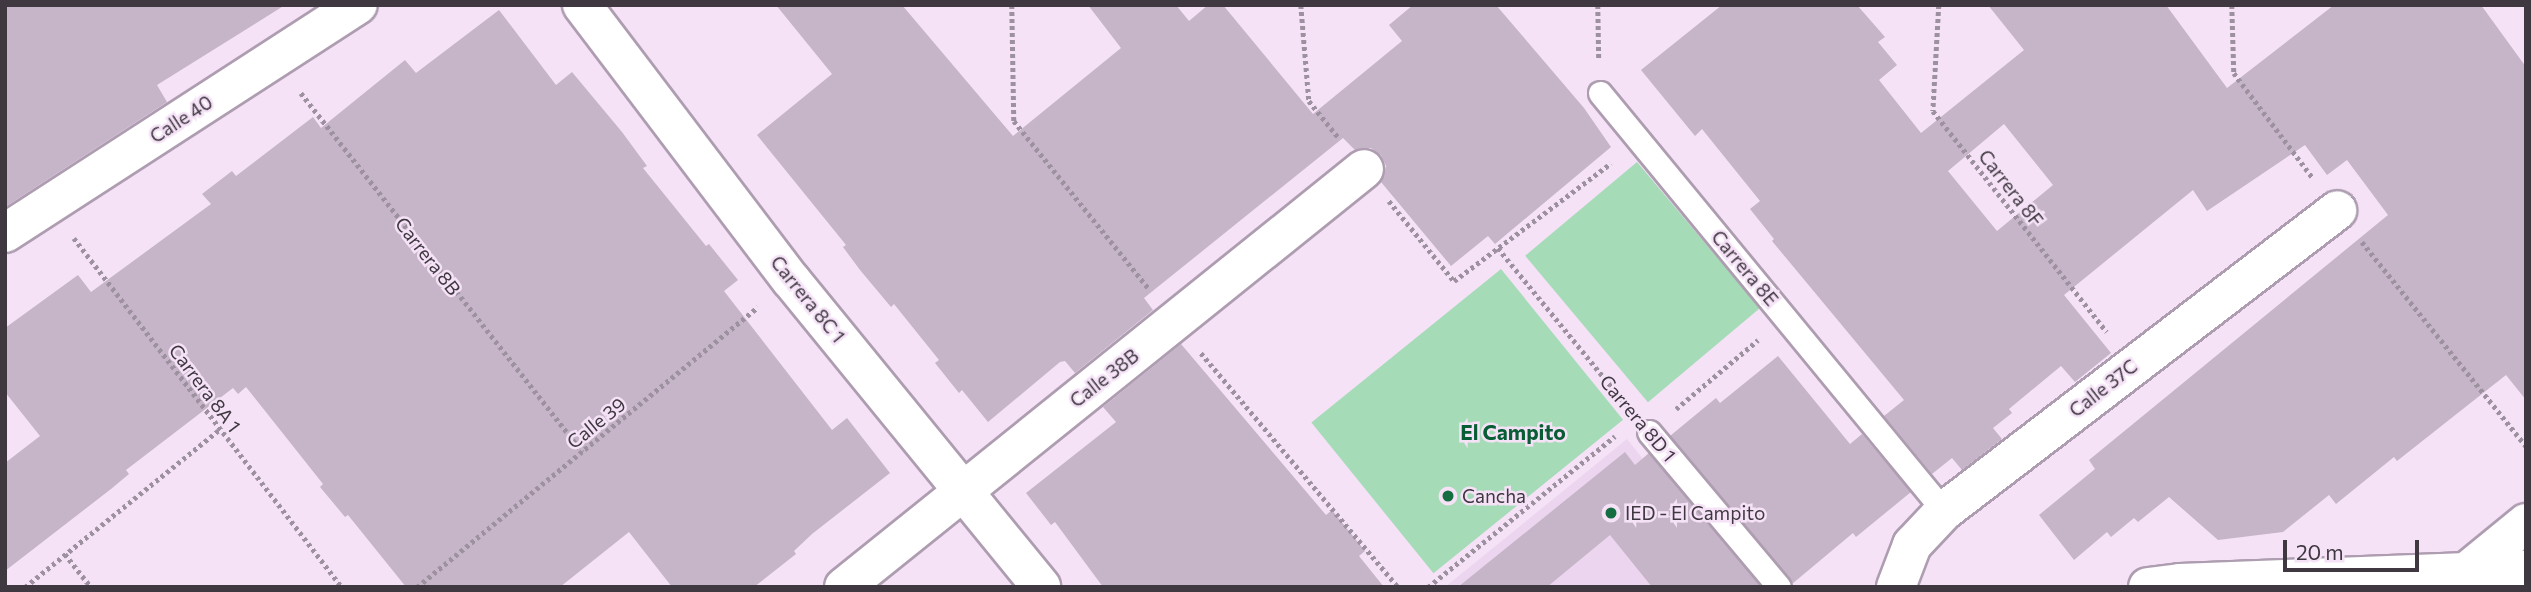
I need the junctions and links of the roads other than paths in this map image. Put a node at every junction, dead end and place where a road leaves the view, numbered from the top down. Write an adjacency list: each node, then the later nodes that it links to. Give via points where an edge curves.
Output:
1 (582, 5): 8 (street, Carrera 8C 1, via 791,280)
2 (334, 12): 6 (street, Calle 40, via 275,59)
3 (1600, 93): 9 (lane, Carrera 8E)
4 (1364, 170): 8 (street, Calle 38B)
5 (2337, 210): 9 (street, Calle 37C)
6 (5, 233)
7 (1643, 425): 15 (lane, Carrera 8D 1)
8 (962, 489): 13 (street, Calle 38B); 14 (street, Carrera 8C 1)
9 (1944, 511): 16 (street, Calle 37C, via 1912,545)
10 (2526, 523): 12 (street)
11 (2526, 570): 12 (street)
12 (2465, 573): 17 (street)
13 (844, 587)
14 (1041, 587)
15 (1779, 587)
16 (1896, 587)
17 (2148, 587)

